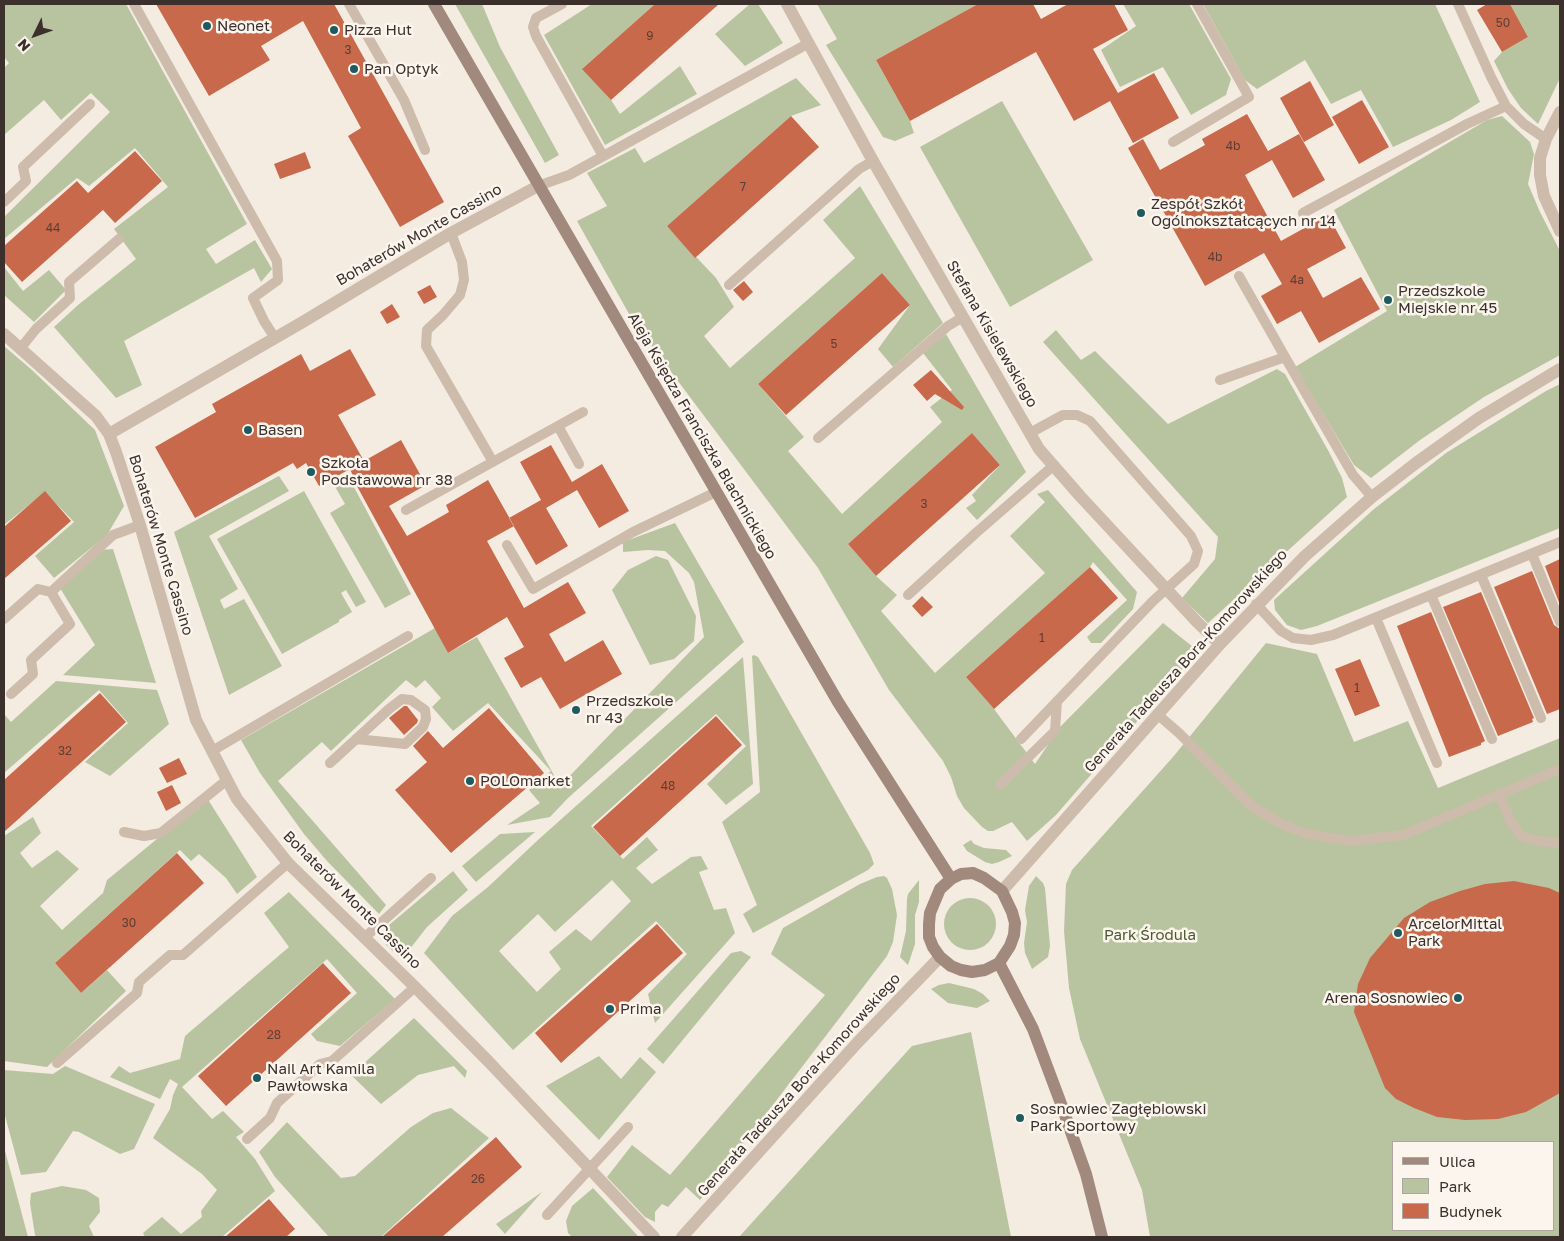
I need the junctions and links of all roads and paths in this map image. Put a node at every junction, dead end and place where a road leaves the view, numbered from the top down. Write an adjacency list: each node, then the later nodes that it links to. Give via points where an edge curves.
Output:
1 (134, 4): 27 (lane, via 277,261 278,280 253,298)
2 (348, 4): 14 (lane, via 404,100)
3 (434, 4): 17 (street, Aleja Księdza Franciszka Blachnickiego)
4 (562, 4): 15 (lane, via 536,18 536,36)
5 (786, 4): 8 (street, Stefana Kisielewskiego)
6 (1197, 4): 13 (lane, via 1250,97)
7 (1458, 4): 10 (lane)
8 (809, 43): 15 (lane); 16 (street, Stefana Kisielewskiego)
9 (90, 104): 18 (lane, via 23,167 26,181)
10 (1506, 106): 12 (lane); 19 (lane)
11 (1560, 112): 12 (street)
12 (1546, 139): 20 (street, via 1540,158 1540,175 1544,196)
13 (1173, 142)
14 (425, 150)
15 (603, 156): 17 (lane, via 569,175)
16 (873, 161): 24 (lane, via 859,169); 25 (street, Stefana Kisielewskiego)
17 (538, 186): 21 (street, Bohaterów Monte Cassino); 40 (street, Aleja Księdza Franciszka Blachnickiego)
18 (4, 202)
19 (1303, 213)
20 (1560, 231)
21 (451, 233): 27 (street, Bohaterów Monte Cassino); 37 (lane, via 462,262 464,280 460,294 427,330 426,346)
22 (119, 239): 28 (lane, via 69,282 70,298 36,329)
23 (1239, 276): 29 (lane)
24 (729, 285)
25 (963, 317): 35 (street, Stefana Kisielewskiego); 36 (lane, via 941,332)
26 (4, 334): 28 (street, Bohaterów Monte Cassino)
27 (275, 338): 34 (street, Bohaterów Monte Cassino)
28 (20, 349): 34 (street, Bohaterów Monte Cassino, via 96,416)
29 (1285, 357): 31 (lane); 41 (lane, via 1353,475)
30 (1560, 369): 41 (street, Generała Tadeusza Bora-Komorowskiego, via 1453,436)
31 (1220, 380)
32 (583, 412): 33 (lane)
33 (558, 426): 37 (lane); 38 (lane)
34 (109, 434): 43 (street, Bohaterów Monte Cassino)
35 (1030, 434): 39 (street, Stefana Kisielewskiego); 48 (lane, via 1064,415 1077,415 1090,421 1191,536 1198,551 1194,564)
36 (818, 438)
37 (493, 462): 42 (lane)
38 (579, 464)
39 (1054, 466): 48 (street, Stefana Kisielewskiego); 50 (lane)
40 (716, 492): 45 (lane, via 633,532 533,589); 76 (street, Aleja Księdza Franciszka Blachnickiego, via 838,702)
41 (1372, 497): 52 (street, Generała Tadeusza Bora-Komorowskiego, via 1304,556)
42 (406, 510)
43 (140, 525): 49 (lane, via 113,535); 65 (street, Bohaterów Monte Cassino, via 196,720)
44 (1560, 542): 46 (lane)
45 (507, 545)
46 (1532, 554): 47 (lane); 55 (lane)
47 (1481, 574): 51 (lane); 61 (lane)
48 (1167, 589): 57 (street, Stefana Kisielewskiego); 59 (lane)
49 (51, 592): 54 (lane, via 38,589); 58 (lane, via 70,624 31,660 33,674)
50 (908, 595)
51 (1431, 595): 53 (lane); 64 (lane)
52 (1256, 604): 53 (lane, via 1281,631 1294,638 1311,640); 57 (street, Generała Tadeusza Bora-Komorowskiego)
53 (1376, 618): 67 (lane)
54 (4, 619)
55 (1560, 622)
56 (408, 636): 65 (lane)
57 (1220, 644): 60 (street, Generała Tadeusza Bora-Komorowskiego)
58 (12, 694)
59 (1057, 701): 63 (lane); 70 (lane, via 1055,731)
60 (1157, 714): 71 (lane, via 1253,807 1304,833 1351,841 1403,835); 77 (street, Generała Tadeusza Bora-Komorowskiego)
61 (1541, 718)
62 (356, 739): 62 (lane, via 402,699 411,700 425,710 423,727 405,744); 66 (lane)
63 (1020, 739)
64 (1492, 739)
65 (212, 751): 69 (street, Bohaterów Monte Cassino)
66 (330, 763)
67 (1437, 763)
68 (1560, 769): 71 (lane)
69 (227, 780): 72 (lane, via 161,832 144,836); 74 (street, Bohaterów Monte Cassino, via 236,799)
70 (1000, 784)
71 (1499, 794): 73 (lane, via 1521,836)
72 (124, 832)
73 (1560, 843)
74 (288, 863): 78 (street, Bohaterów Monte Cassino); 82 (lane, via 183,955 170,954 139,982 137,993)
75 (431, 878): 78 (lane)
76 (951, 879): 77 (street, via 961,874 973,874); 79 (street, via 940,889 930,913 929,937)
77 (1002, 891): 80 (street, via 1015,923 1010,946)
78 (364, 938): 81 (street, Bohaterów Monte Cassino)
79 (940, 956): 80 (street, via 951,966 972,972); 88 (street, Generała Tadeusza Bora-Komorowskiego)
80 (999, 963): 89 (street, via 1033,1028 1086,1174)
81 (415, 987): 84 (lane, via 332,1061 320,1064 277,1103 270,1118); 85 (street, Bohaterów Monte Cassino)
82 (57, 1063)
83 (628, 1127): 85 (lane)
84 (247, 1139)
85 (589, 1168): 86 (lane); 87 (street, Bohaterów Monte Cassino)
86 (546, 1215)
87 (654, 1237)
88 (682, 1237)
89 (1102, 1237)

